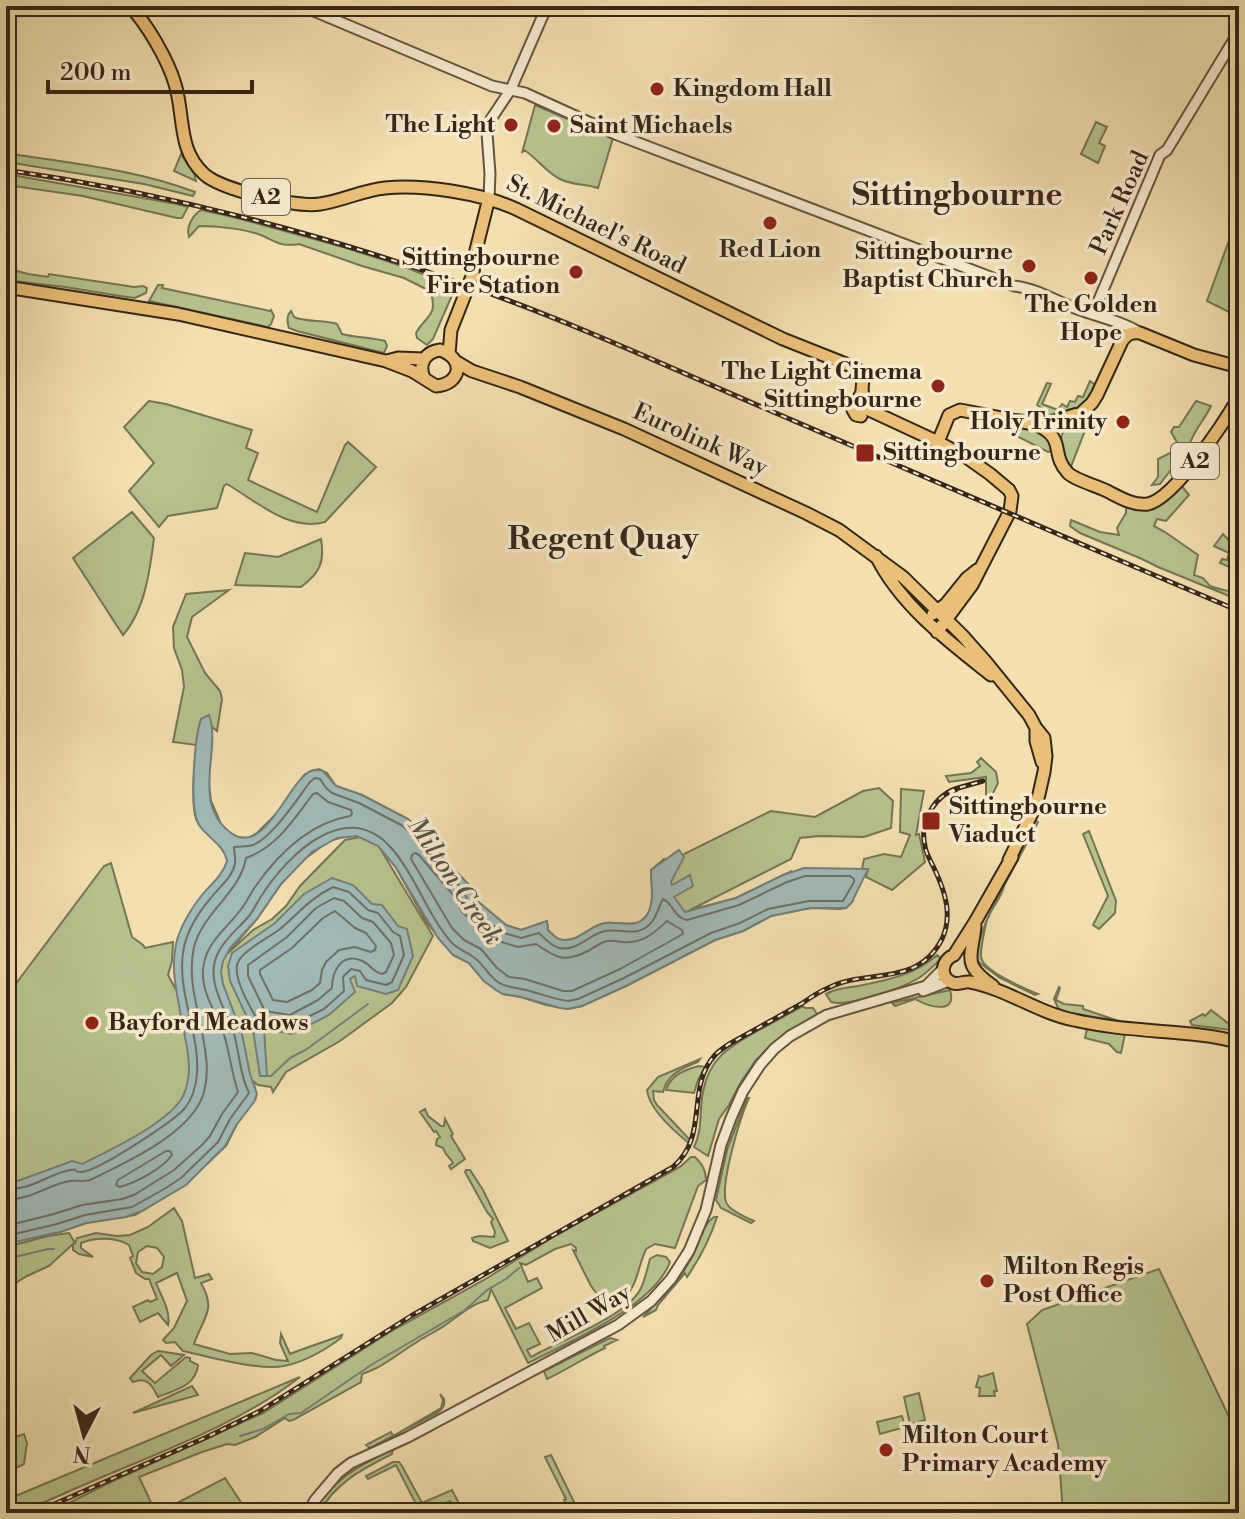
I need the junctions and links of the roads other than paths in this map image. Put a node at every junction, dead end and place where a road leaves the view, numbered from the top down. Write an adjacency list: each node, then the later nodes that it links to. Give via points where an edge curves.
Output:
1 (130, 6): 5 (main road, St. Michael's Road / A2)
2 (140, 6): 5 (main road, St. Michael's Road / A2)
3 (302, 6): 7 (street, via 492,86)
4 (547, 6): 7 (street)
5 (144, 24): 8 (main road, St. Michael's Road / A2, via 175,82 184,144 207,177 298,205 410,186)
6 (1239, 31): 10 (street, Park Road, via 1160,155)
7 (511, 89): 8 (street, via 487,133); 10 (street, via 804,207)
8 (489, 198): 11 (main road, via 473,274); 25 (main road, St. Michael's Road / A2, via 783,339 856,368 863,377 864,406)
9 (6, 287): 16 (main road, via 178,314)
10 (1096, 313): 12 (street)
11 (451, 330): 13 (main road); 14 (main road)
12 (1123, 330): 17 (main road); 22 (main road, via 1092,403)
13 (436, 351): 14 (main road); 15 (main road)
14 (452, 357): 19 (main road, via 457,370); 20 (main road, Eurolink Way, via 472,371)
15 (424, 359): 16 (main road); 18 (main road)
16 (386, 361): 18 (main road)
17 (1237, 369)
18 (424, 378): 19 (main road, via 441,386)
19 (453, 379): 20 (main road, Eurolink Way)
20 (498, 379): 28 (main road, Eurolink Way, via 624,429 806,513)
21 (1239, 397): 27 (main road, A2, via 1180,479 1151,503 1135,503 1070,475)
22 (1074, 415): 23 (main road); 27 (main road)
23 (1033, 424): 24 (main road, via 960,410 949,415); 27 (main road, A2, via 1048,430)
24 (943, 428): 25 (main road); 26 (main road)
25 (918, 434): 26 (main road, St. Michael's Road / A2)
26 (938, 442): 29 (main road, St. Michael's Road, via 990,474 1012,496 1010,511)
27 (1056, 444)
28 (875, 556): 30 (main road, Eurolink Way); 32 (main road, Eurolink Way, via 894,587)
29 (980, 567): 30 (main road); 31 (main road)
30 (937, 610): 31 (main road, Eurolink Way); 32 (main road)
31 (946, 619): 33 (main road); 34 (main road, Eurolink Way)
32 (927, 621): 33 (main road, Eurolink Way)
33 (937, 632): 34 (main road, Eurolink Way)
34 (1001, 682): 35 (main road, via 1036,728 1044,766 1037,803)
35 (975, 922): 36 (main road); 37 (main road)
36 (954, 955): 37 (main road); 38 (main road)
37 (971, 963): 40 (main road); 41 (main road)
38 (943, 969): 39 (main road); 42 (street, Mill Way, via 926,986)
39 (949, 981): 40 (main road); 42 (street, Mill Way)
40 (965, 981): 41 (main road)
41 (1000, 991): 43 (main road, via 1070,1020)
42 (907, 992): 44 (street, Mill Way, via 827,1015 790,1036 760,1065 731,1118 689,1251 651,1301 618,1325 351,1463)
43 (1238, 1043)
44 (308, 1513)

